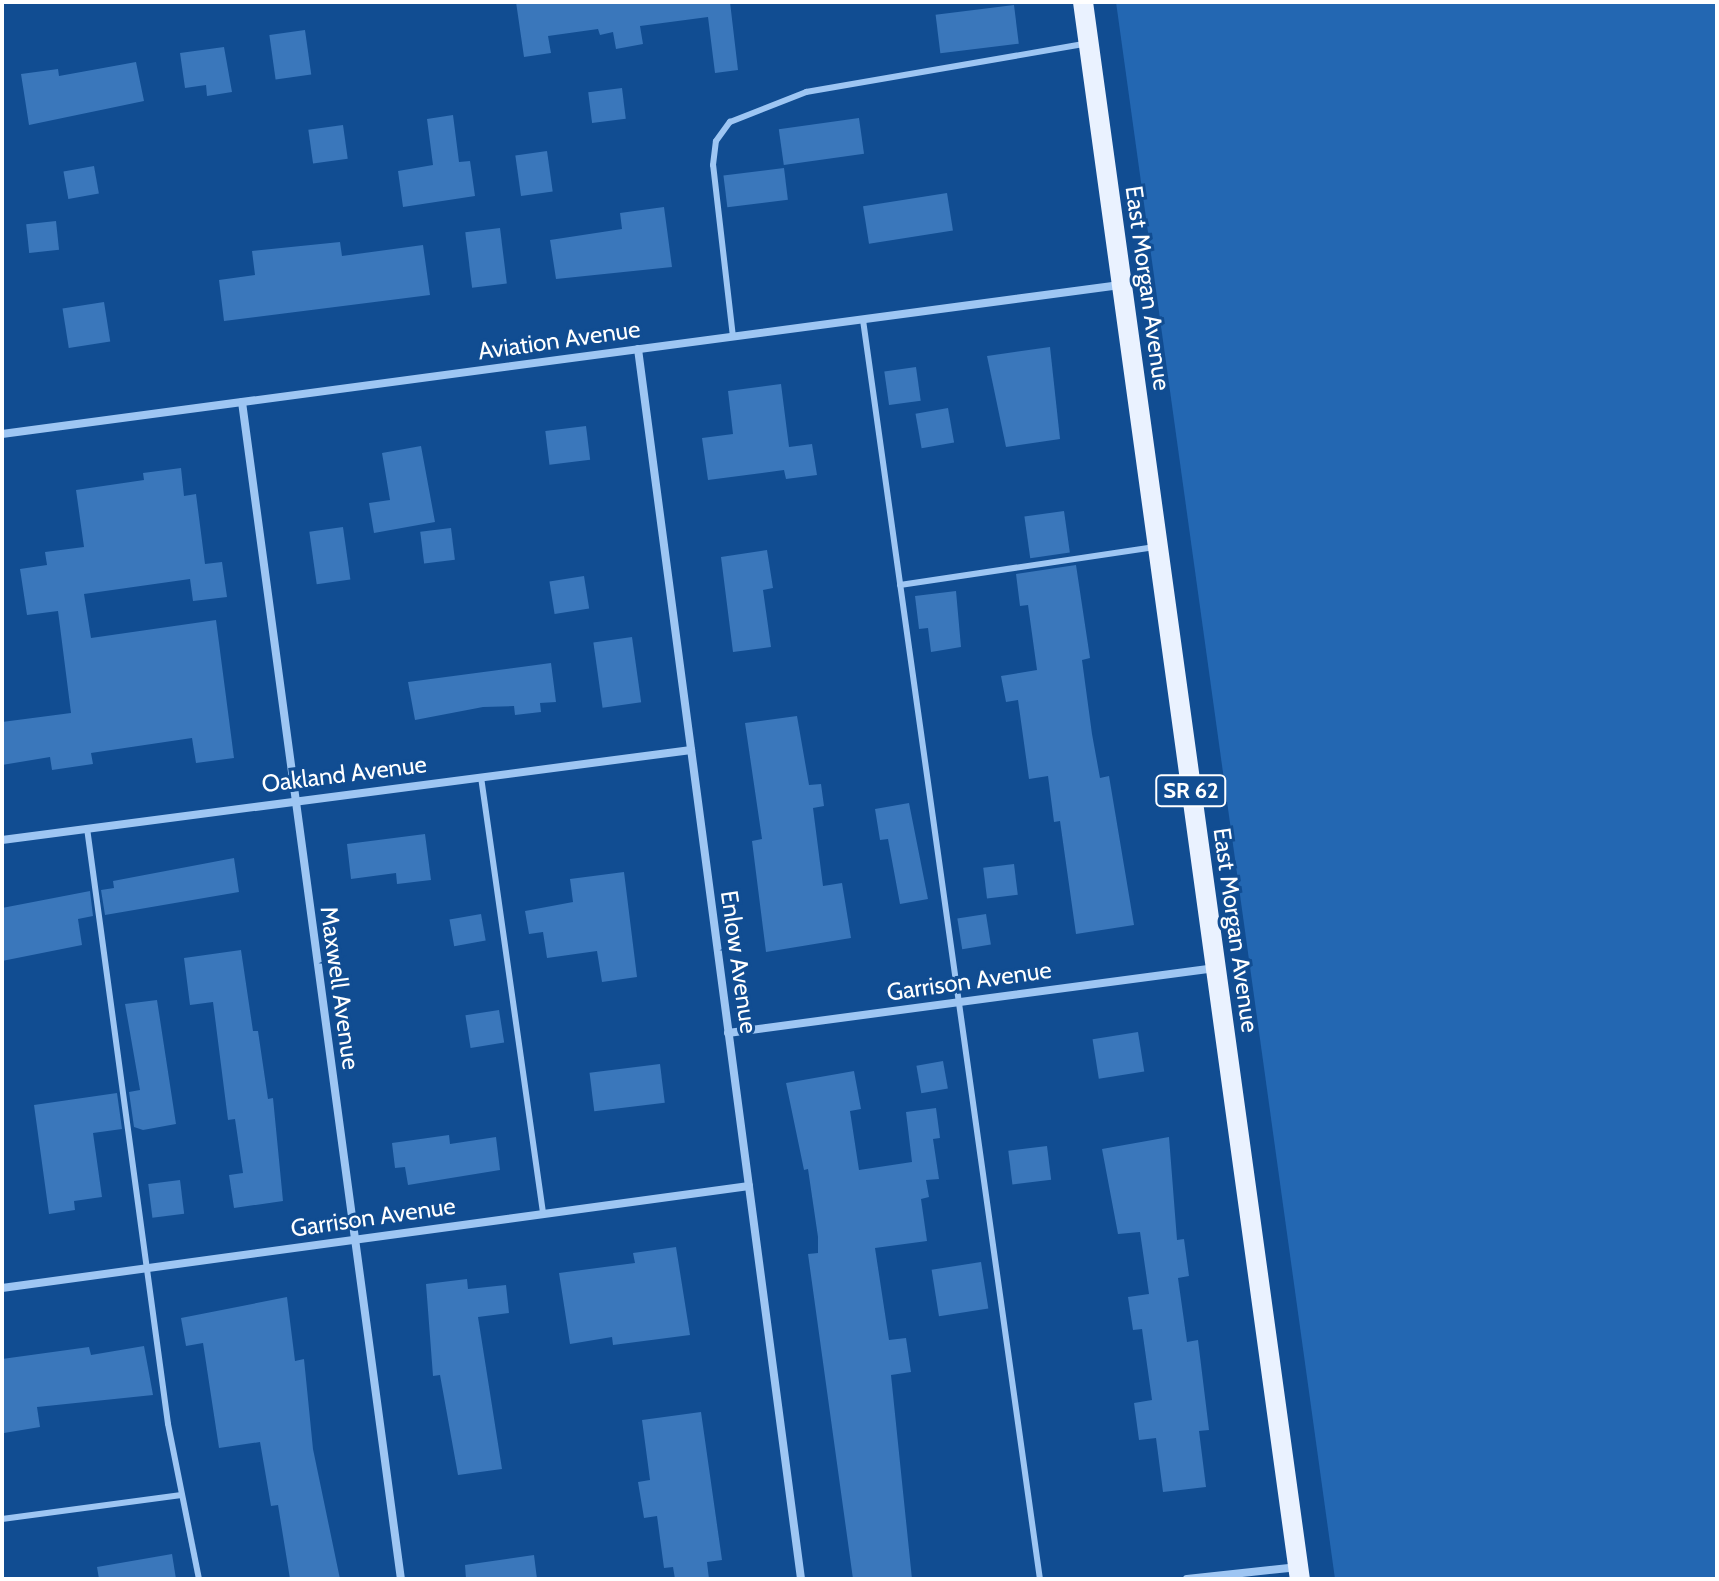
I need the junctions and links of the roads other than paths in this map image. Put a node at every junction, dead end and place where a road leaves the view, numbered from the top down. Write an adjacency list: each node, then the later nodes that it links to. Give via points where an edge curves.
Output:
1 (1083, 2): 2 (main road, East Morgan Avenue / SR 62)
2 (1089, 44): 3 (main road, East Morgan Avenue / SR 62); 5 (lane, via 806,92 730,122 716,141 713,165)
3 (1121, 285): 4 (street, Aviation Avenue); 9 (main road, East Morgan Avenue / SR 62)
4 (863, 320): 5 (street, Aviation Avenue); 10 (lane)
5 (733, 337): 6 (street, Aviation Avenue)
6 (638, 349): 7 (street, Aviation Avenue); 11 (street, Enlow Avenue)
7 (242, 402): 8 (street, Aviation Avenue); 13 (street, Maxwell Avenue)
8 (2, 434)
9 (1158, 546): 10 (lane); 16 (main road, East Morgan Avenue / SR 62)
10 (900, 585): 17 (lane)
11 (691, 750): 12 (street, Oakland Avenue); 18 (street, Enlow Avenue)
12 (481, 777): 13 (street, Oakland Avenue); 20 (lane)
13 (294, 801): 14 (street, Oakland Avenue); 21 (street, Maxwell Avenue)
14 (87, 828): 15 (street, Oakland Avenue); 22 (lane)
15 (2, 840)
16 (1214, 968): 17 (street, Garrison Avenue); 26 (main road, East Morgan Avenue / SR 62)
17 (957, 1003): 18 (street, Garrison Avenue); 30 (lane)
18 (728, 1033): 19 (street, Enlow Avenue)
19 (749, 1186): 20 (street, Garrison Avenue); 29 (street, Enlow Avenue)
20 (543, 1214): 21 (street, Garrison Avenue)
21 (354, 1240): 22 (street, Garrison Avenue); 28 (street, Maxwell Avenue)
22 (148, 1268): 23 (street, Garrison Avenue); 24 (lane)
23 (2, 1288)
24 (181, 1495): 25 (lane); 27 (lane)
25 (2, 1519)
26 (1299, 1573): 31 (street)
27 (199, 1579)
28 (401, 1579)
29 (801, 1579)
30 (1040, 1579)
31 (1187, 1579)

